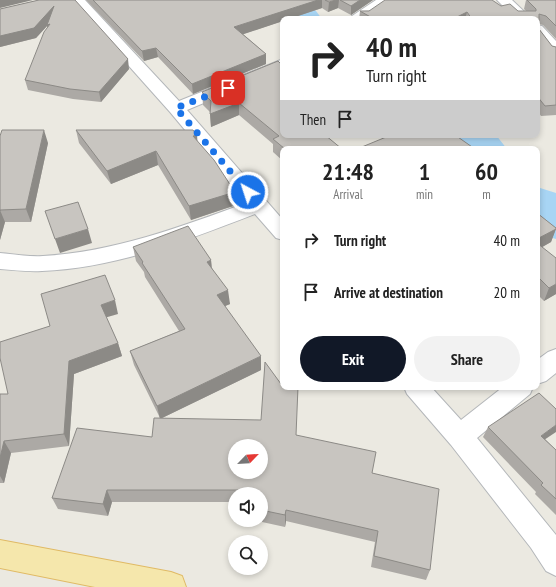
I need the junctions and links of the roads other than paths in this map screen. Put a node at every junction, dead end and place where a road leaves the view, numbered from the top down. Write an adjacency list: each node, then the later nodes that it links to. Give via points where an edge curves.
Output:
1 (77, 0): 9 (street)
2 (386, 0): 4 (street)
3 (504, 0): 5 (street)
4 (362, 16)
5 (522, 16)
6 (540, 32): 7 (street)
7 (556, 52)
8 (280, 65): 9 (street)
9 (176, 108): 10 (street)
10 (259, 205): 11 (street); 12 (street, via 197,229 122,252 48,264)
11 (280, 230)
12 (0, 261)
13 (419, 390): 15 (street)
14 (517, 390): 15 (street)
15 (460, 437): 17 (street, via 541,538)
16 (0, 554): 18 (main road)
17 (556, 561)
18 (161, 586)

